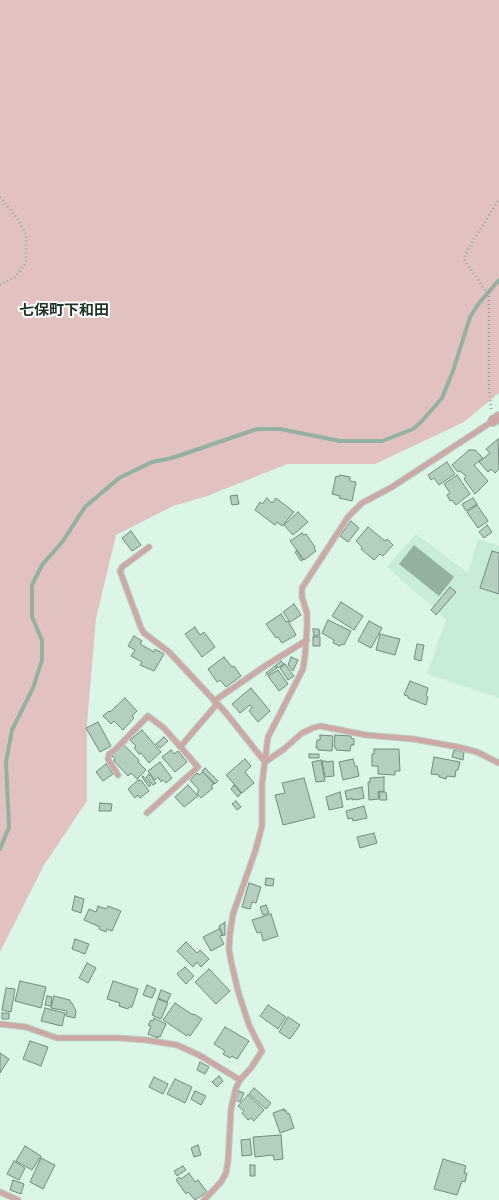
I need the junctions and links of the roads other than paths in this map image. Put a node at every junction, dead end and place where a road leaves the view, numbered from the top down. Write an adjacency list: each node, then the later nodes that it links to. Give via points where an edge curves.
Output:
1 (496, 419): 3 (lane, via 392,487 362,503 348,517 302,588 307,613)
2 (149, 547): 4 (lane, via 120,571 141,628 169,652)
3 (307, 640): 4 (lane); 6 (lane, via 303,669 268,737)
4 (216, 703): 5 (lane); 6 (lane)
5 (181, 746): 8 (lane, via 148,716 110,754 108,759); 9 (lane, via 198,767)
6 (266, 762): 7 (lane, via 302,734 320,726 458,747 477,752); 11 (lane, via 262,784 262,826 233,914 230,934 231,961 238,991 249,1025 262,1051)
7 (499, 763)
8 (118, 775)
9 (146, 813)
10 (0, 1024): 11 (lane, via 26,1027 57,1038 118,1038 178,1045)
11 (240, 1080): 14 (lane, via 231,1109 226,1173)
12 (0, 1192): 13 (lane)
13 (18, 1200)
14 (204, 1200)

